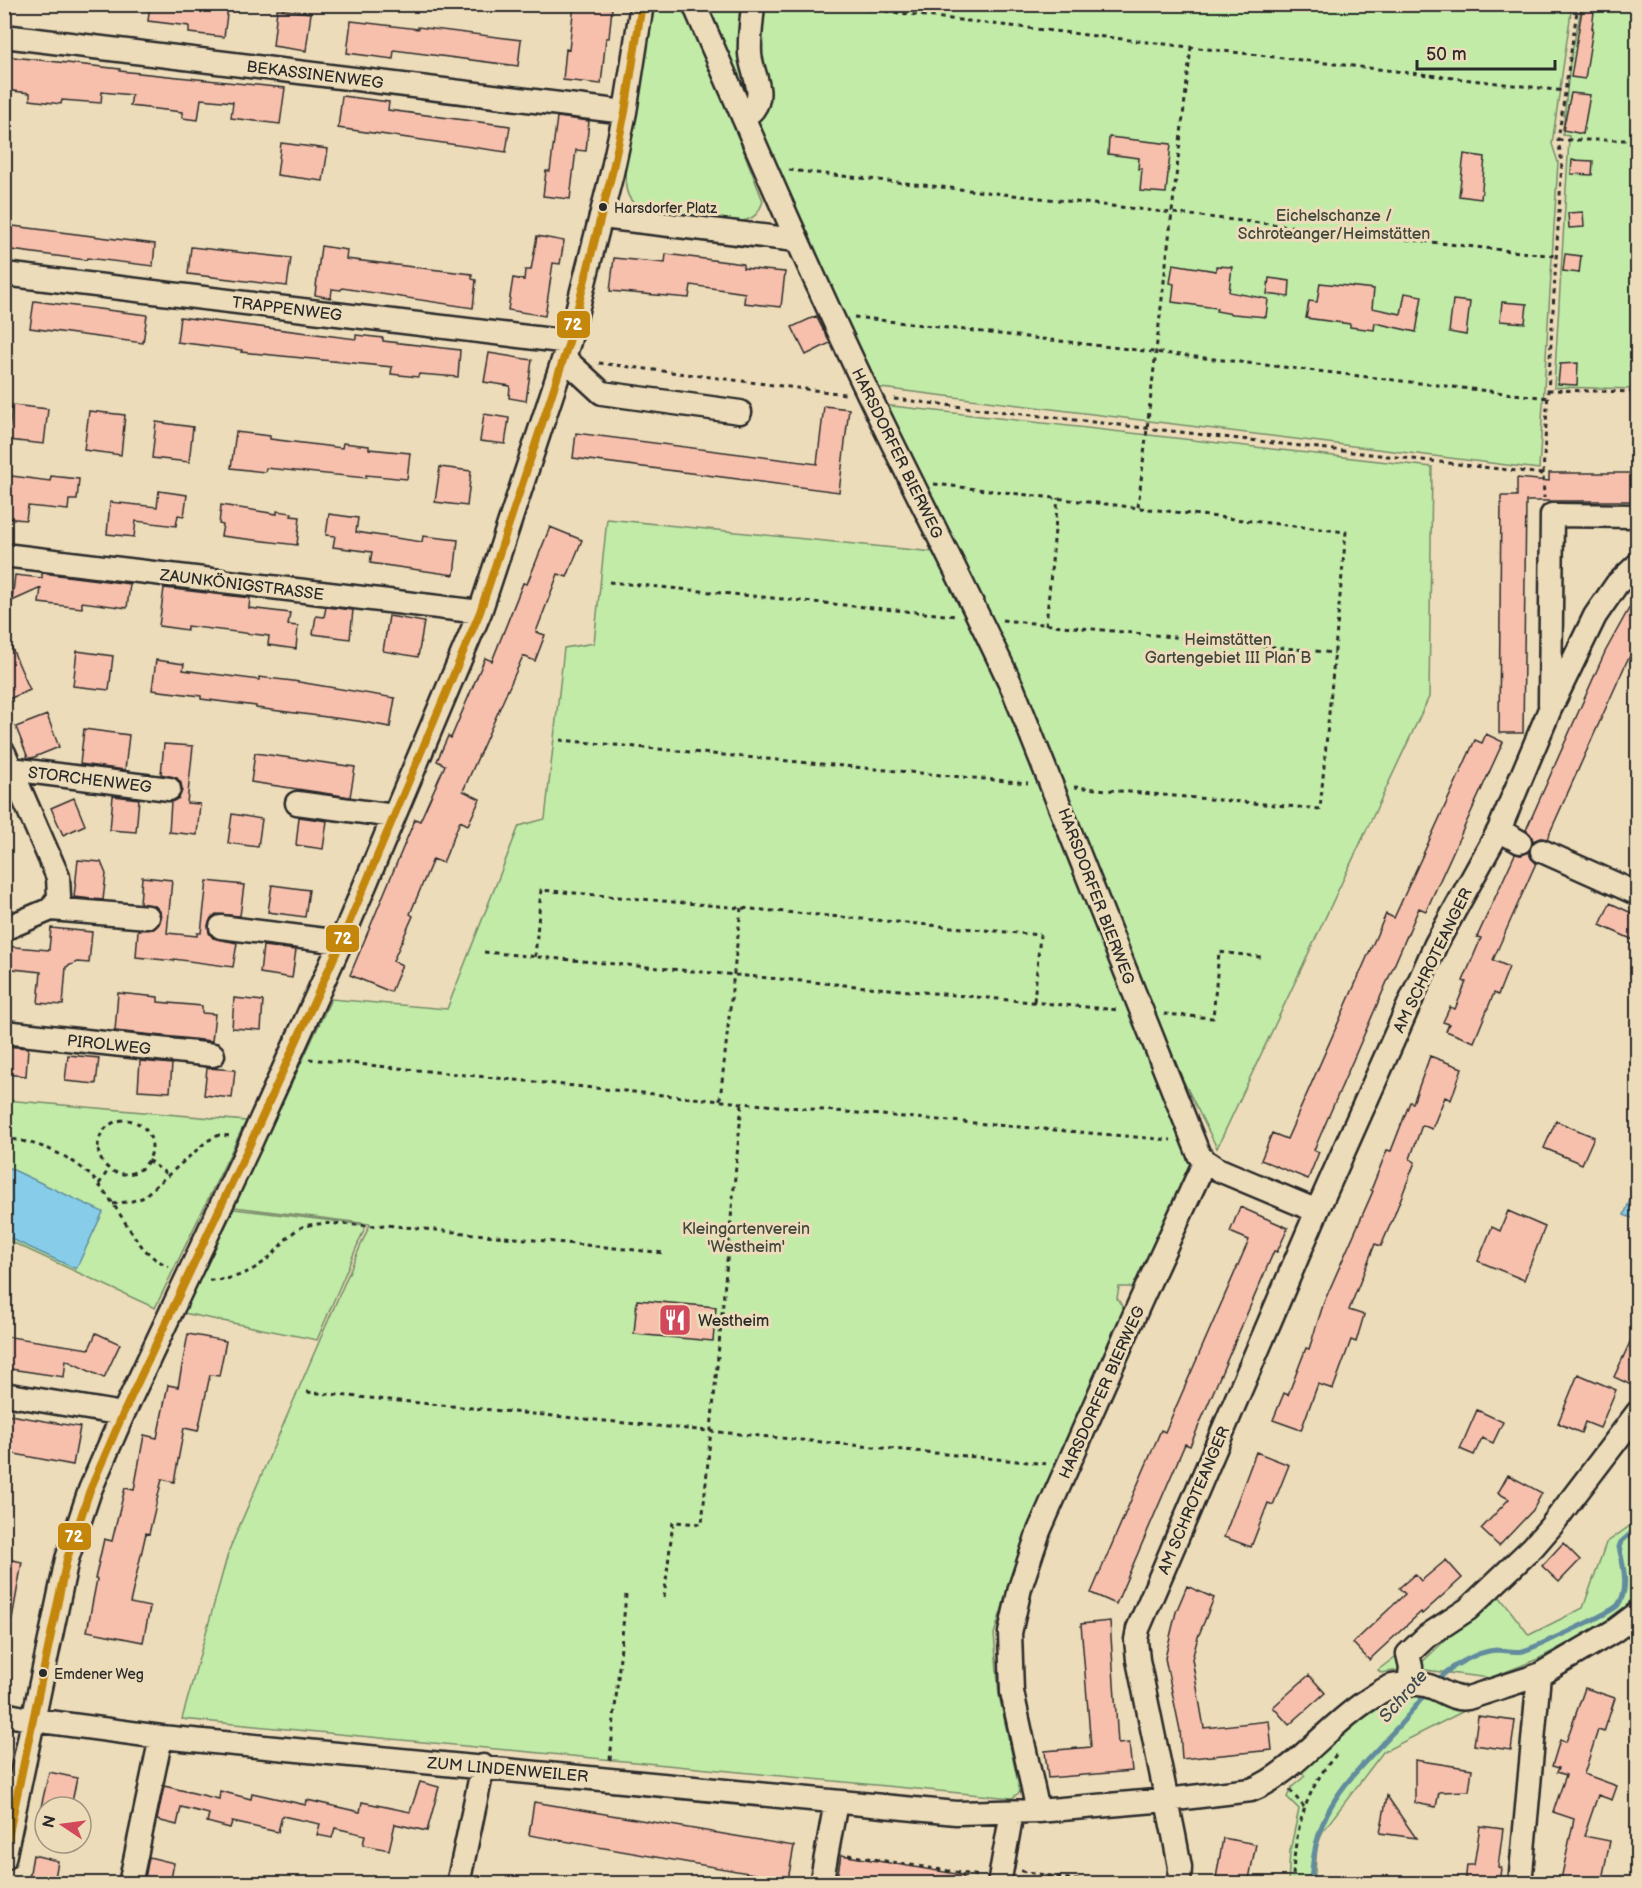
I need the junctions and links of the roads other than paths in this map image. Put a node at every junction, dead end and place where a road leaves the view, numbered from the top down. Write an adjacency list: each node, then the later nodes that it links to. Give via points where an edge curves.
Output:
1 (642, 4): 5 (street)
2 (694, 4): 6 (street, HARSDORFER BIERWEG)
3 (753, 4): 6 (street, via 750,62 758,99)
4 (4, 36): 5 (street, BEKASSINENWEG)
5 (625, 112): 7 (street)
6 (743, 117): 8 (street, HARSDORFER BIERWEG)
7 (602, 217): 8 (street); 10 (street)
8 (796, 240): 32 (street, HARSDORFER BIERWEG, via 1013,689)
9 (4, 274): 10 (street, TRAPPENWEG)
10 (567, 350): 11 (street, via 602,393); 15 (street)
11 (740, 412)
12 (1638, 516): 16 (street, AM SCHROTEANGER, via 1552,515)
13 (4, 555): 15 (street, ZAUNKÖNIGSTRASSE)
14 (1638, 564): 16 (street, AM SCHROTEANGER, via 1617,584 1595,616)
15 (480, 612): 20 (street)
16 (1550, 709): 21 (street, AM SCHROTEANGER)
17 (8, 761): 18 (street, STORCHENWEG); 25 (street, STORCHENWEG, via 58,877 59,897)
18 (169, 789)
19 (297, 803): 20 (street)
20 (394, 816): 29 (street)
21 (1499, 830): 22 (street); 33 (street, AM SCHROTEANGER, via 1436,944)
22 (1520, 842)
23 (1542, 851): 24 (street)
24 (1638, 894)
25 (51, 909): 26 (street); 28 (street)
26 (148, 917)
27 (221, 927): 29 (street)
28 (4, 929)
29 (340, 942): 36 (street)
30 (4, 1032): 31 (street, PIROLWEG)
31 (213, 1055)
32 (1199, 1151): 33 (street, via 1217,1168); 46 (street, HARSDORFER BIERWEG, via 1039,1531 1020,1588 1010,1633 1012,1692)
33 (1317, 1211): 44 (street, AM SCHROTEANGER, via 1137,1633 1138,1660)
34 (4, 1394): 36 (street)
35 (1638, 1412): 39 (street, via 1533,1547 1468,1609 1408,1654)
36 (123, 1414): 41 (street, via 73,1537)
37 (1638, 1613): 38 (street)
38 (1539, 1675): 39 (street, via 1468,1698); 54 (street)
39 (1417, 1685): 44 (street, ZUM LINDENWEILER, via 1386,1688 1356,1707 1263,1785 1237,1793)
40 (4, 1714): 41 (street, ZUM LINDENWEILER)
41 (34, 1720): 42 (street, ZUM LINDENWEILER); 48 (street)
42 (161, 1737): 43 (street, ZUM LINDENWEILER); 51 (street)
43 (483, 1766): 45 (street, ZUM LINDENWEILER); 50 (street)
44 (1167, 1800): 46 (street, ZUM LINDENWEILER); 53 (street, AM SCHROTEANGER)
45 (836, 1802): 47 (street, ZUM LINDENWEILER, via 956,1813); 52 (street)
46 (1038, 1811): 47 (street, ZUM LINDENWEILER)
47 (1012, 1812): 49 (street)
48 (4, 1858)
49 (1000, 1877)
50 (459, 1883)
51 (130, 1884)
52 (821, 1884)
53 (1179, 1884)
54 (1520, 1884)

